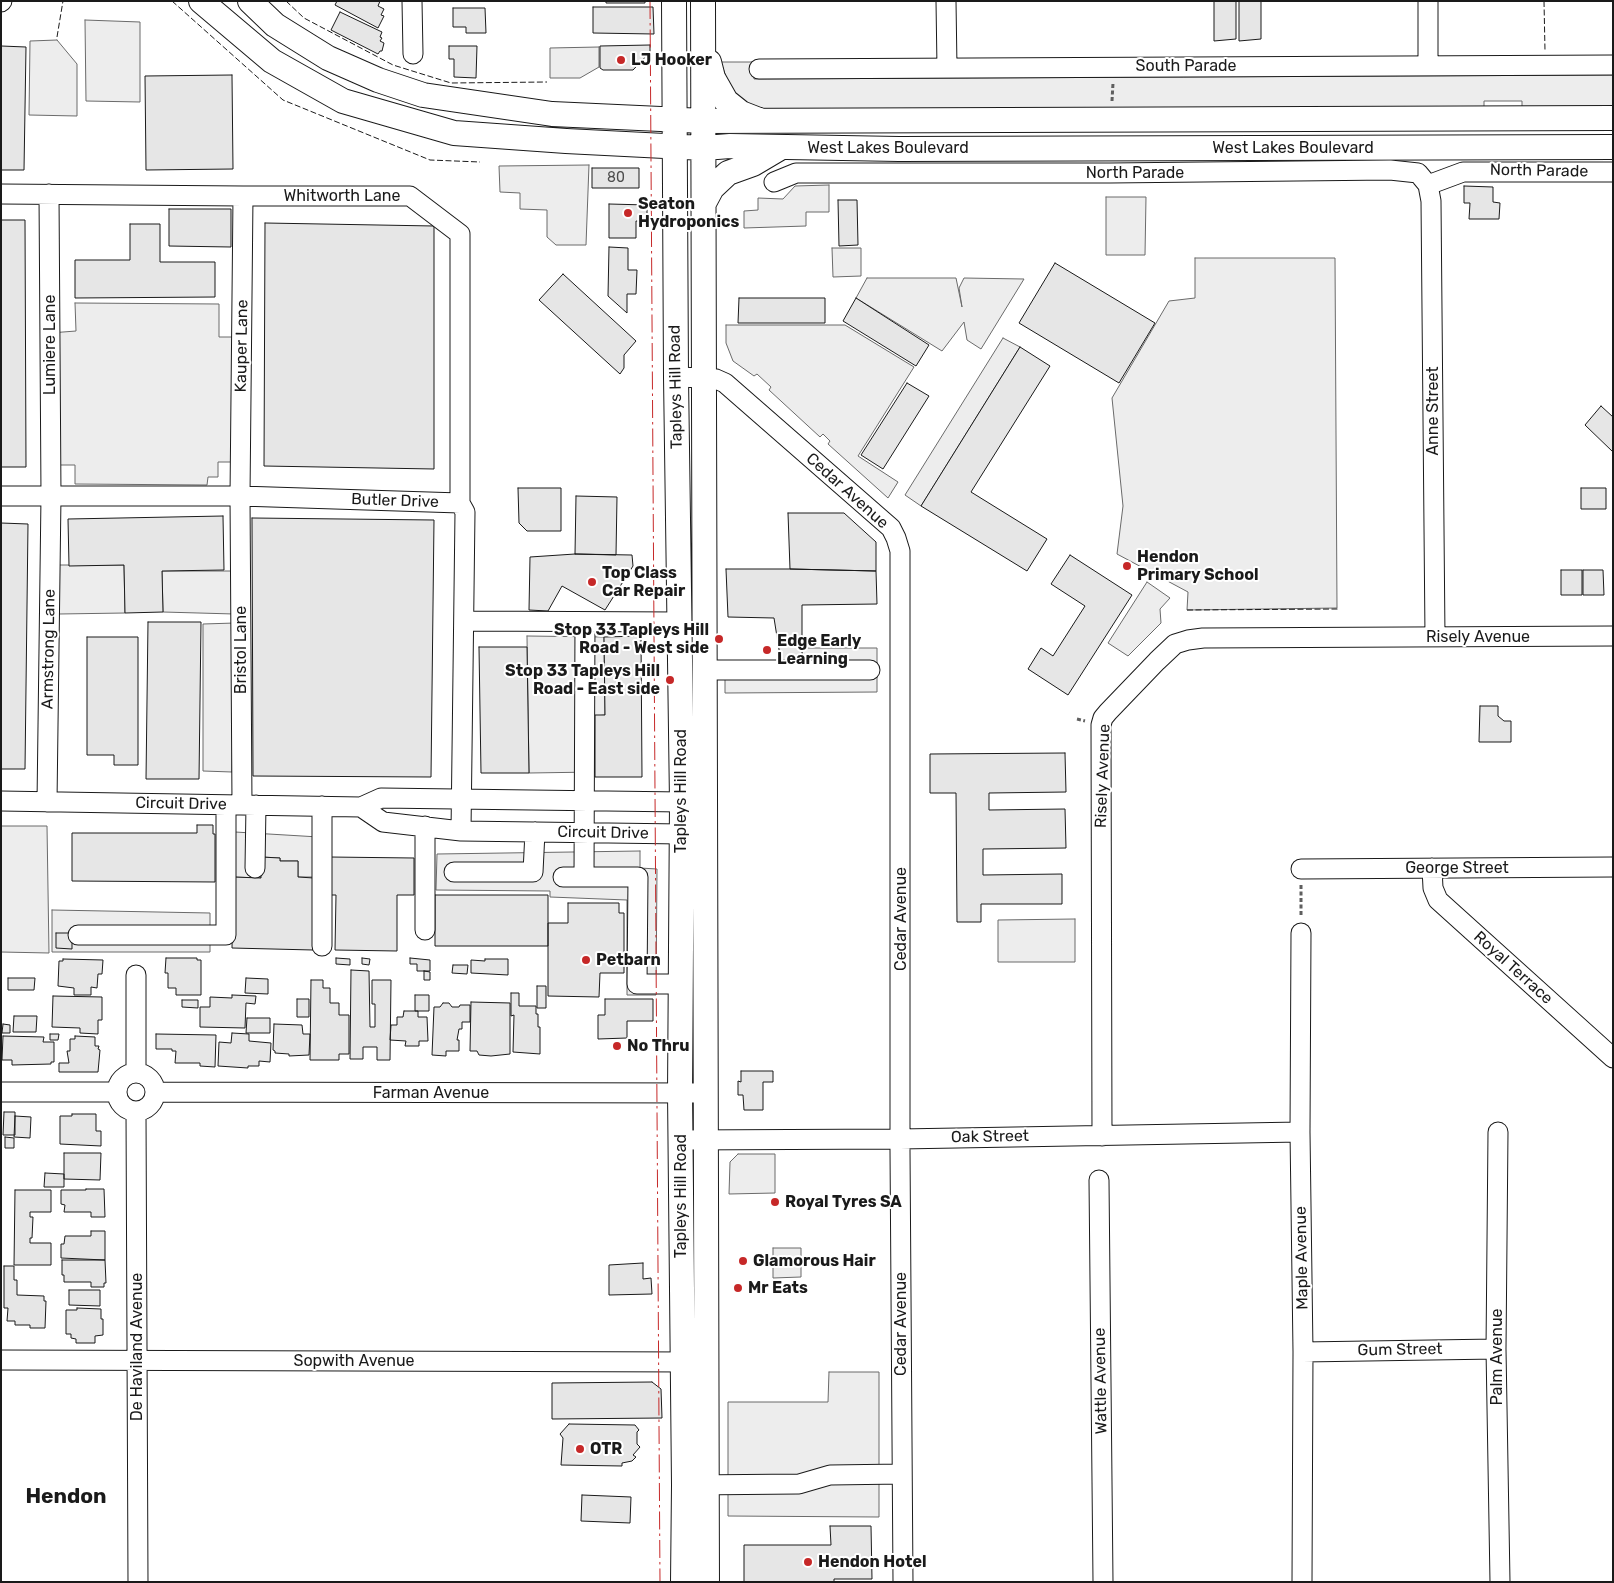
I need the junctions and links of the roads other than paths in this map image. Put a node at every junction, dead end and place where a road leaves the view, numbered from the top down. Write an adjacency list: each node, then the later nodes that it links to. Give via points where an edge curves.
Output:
1 (201, 1): 18 (main road, West Lakes Boulevard, via 272,61 343,101 454,132)
2 (250, 1): 15 (main road, West Lakes Boulevard, via 275,25 328,58 423,95 552,114)
3 (412, 1): 9 (street)
4 (674, 1): 15 (main road, Tapleys Hill Road)
5 (703, 1): 8 (main road, Tapleys Hill Road)
6 (946, 1): 12 (street)
7 (1428, 1): 11 (street)
8 (704, 41): 16 (main road, Tapleys Hill Road); 17 (main road, via 713,78 726,101)
9 (412, 54)
10 (1613, 65): 11 (street, South Parade)
11 (1428, 66): 12 (street, South Parade)
12 (947, 68): 13 (street, South Parade)
13 (759, 69)
14 (1613, 118): 17 (main road, West Lakes Boulevard)
15 (674, 121): 16 (main road, West Lakes Boulevard); 18 (main road, Tapleys Hill Road)
16 (704, 121): 17 (main road, West Lakes Boulevard); 20 (main road, Tapleys Hill Road)
17 (762, 121)
18 (675, 147): 20 (main road, West Lakes Boulevard); 33 (main road, Tapleys Hill Road)
19 (1613, 147): 23 (main road, West Lakes Boulevard)
20 (704, 148): 21 (main road, West Lakes Boulevard); 32 (main road, Tapleys Hill Road)
21 (780, 148): 22 (main road, West Lakes Boulevard); 32 (main road, via 753,164 728,173 712,188)
22 (899, 149): 23 (main road, West Lakes Boulevard); 26 (street)
23 (1332, 149): 24 (street)
24 (1354, 172): 26 (street, North Parade); 28 (street, North Parade, via 1390,170 1418,173)
25 (1613, 172): 28 (street, North Parade, via 1463,172)
26 (916, 174): 27 (street, North Parade, via 796,174)
27 (774, 182)
28 (1428, 185): 43 (street, Anne Street, via 1431,201)
29 (1, 194): 30 (street, Whitworth Lane)
30 (49, 194): 31 (street, Whitworth Lane); 36 (street, Lumiere Lane)
31 (243, 196): 37 (street, Kauper Lane); 38 (street, Whitworth Lane, via 410,196 460,234)
32 (704, 203): 34 (main road, Tapleys Hill Road)
33 (676, 377): 34 (street, Cedar Avenue); 41 (main road, Tapleys Hill Road)
34 (705, 378): 44 (main road, Tapleys Hill Road); 84 (street, Cedar Avenue, via 725,383 891,528 900,551)
35 (1, 496): 36 (street, Butler Drive)
36 (51, 496): 37 (street, Butler Drive); 49 (street, Armstrong Lane)
37 (240, 496): 38 (street, Butler Drive); 51 (street, Bristol Lane)
38 (460, 503): 39 (street, Butler Drive, via 465,512)
39 (464, 621): 40 (street); 46 (street, Butler Drive)
40 (585, 622): 41 (street); 47 (street)
41 (680, 622): 50 (main road, Tapleys Hill Road)
42 (1613, 636): 43 (street, Risely Avenue)
43 (1435, 637): 83 (street, Risely Avenue, via 1188,640 1175,644 1103,718)
44 (705, 670): 45 (street); 54 (main road, Tapleys Hill Road)
45 (870, 670)
46 (461, 799): 47 (street, Circuit Drive); 53 (street, Circuit Drive, via 381,798); 56 (street, Butler Drive)
47 (585, 800): 50 (street, Circuit Drive); 58 (street)
48 (1, 801): 49 (street, Circuit Drive)
49 (48, 802): 51 (street, Circuit Drive)
50 (682, 802): 54 (street); 59 (main road, Tapleys Hill Road)
51 (241, 805): 52 (street, Circuit Drive); 61 (street); 69 (street, via 226,936)
52 (322, 806): 53 (street, Circuit Drive); 70 (street)
53 (361, 807): 55 (street, Circuit Drive, via 383,822)
54 (705, 819): 59 (street); 79 (main road, Tapleys Hill Road)
55 (425, 826): 56 (street, Circuit Drive); 67 (street)
56 (461, 830): 57 (street, Circuit Drive)
57 (535, 832): 58 (street, Circuit Drive); 64 (street, via 533,872)
58 (584, 833): 59 (street, Circuit Drive); 66 (street)
59 (682, 834): 72 (main road, Tapleys Hill Road)
60 (1613, 867): 62 (street, George Street)
61 (255, 868)
62 (1432, 868): 63 (street, George Street); 73 (street, Royal Terrace, via 1438,900)
63 (1300, 869)
64 (454, 872)
65 (563, 877): 66 (street)
66 (584, 877): 72 (street, via 638,877 637,984)
67 (425, 930)
68 (1301, 933): 81 (street, Maple Avenue)
69 (78, 935)
70 (322, 946)
71 (136, 975): 74 (street)
72 (681, 984): 78 (main road, Tapleys Hill Road)
73 (1613, 1058)
74 (136, 1073): 76 (street, via 124,1077); 77 (street, via 147,1076)
75 (1, 1092): 76 (street)
76 (116, 1092): 80 (street, via 122,1106)
77 (156, 1092): 78 (street, Farman Avenue); 80 (street, via 152,1103)
78 (680, 1093): 79 (street, Farman Avenue); 85 (main road, Tapleys Hill Road)
79 (706, 1093): 86 (main road, Tapleys Hill Road)
80 (136, 1112): 91 (street, De Haviland Avenue)
81 (1300, 1132): 83 (street, Oak Street); 89 (street, Maple Avenue)
82 (1498, 1132): 88 (street, Palm Avenue)
83 (1102, 1136): 84 (street, Oak Street)
84 (900, 1139): 86 (street, Oak Street); 94 (street, Cedar Avenue)
85 (680, 1140): 86 (street, Oak Street); 93 (main road, Tapleys Hill Road)
86 (706, 1140): 92 (main road, Tapleys Hill Road)
87 (1099, 1180): 101 (street, Wattle Avenue)
88 (1496, 1349): 89 (street, Gum Street); 103 (street, Palm Avenue)
89 (1303, 1352): 102 (street, Maple Avenue)
90 (1, 1360): 91 (street, Sopwith Avenue)
91 (138, 1360): 93 (street, Sopwith Avenue); 97 (street, De Haviland Avenue)
92 (706, 1361): 93 (street, Sopwith Avenue); 96 (main road, Tapleys Hill Road)
93 (682, 1362): 95 (main road, Tapleys Hill Road)
94 (902, 1474): 96 (street, via 830,1475 799,1484); 100 (street, Cedar Avenue)
95 (684, 1485): 96 (street); 98 (main road, Tapleys Hill Road)
96 (707, 1485): 99 (main road, Tapleys Hill Road)
97 (138, 1582)
98 (683, 1582)
99 (707, 1582)
100 (903, 1582)
101 (1103, 1582)
102 (1302, 1582)
103 (1500, 1582)

